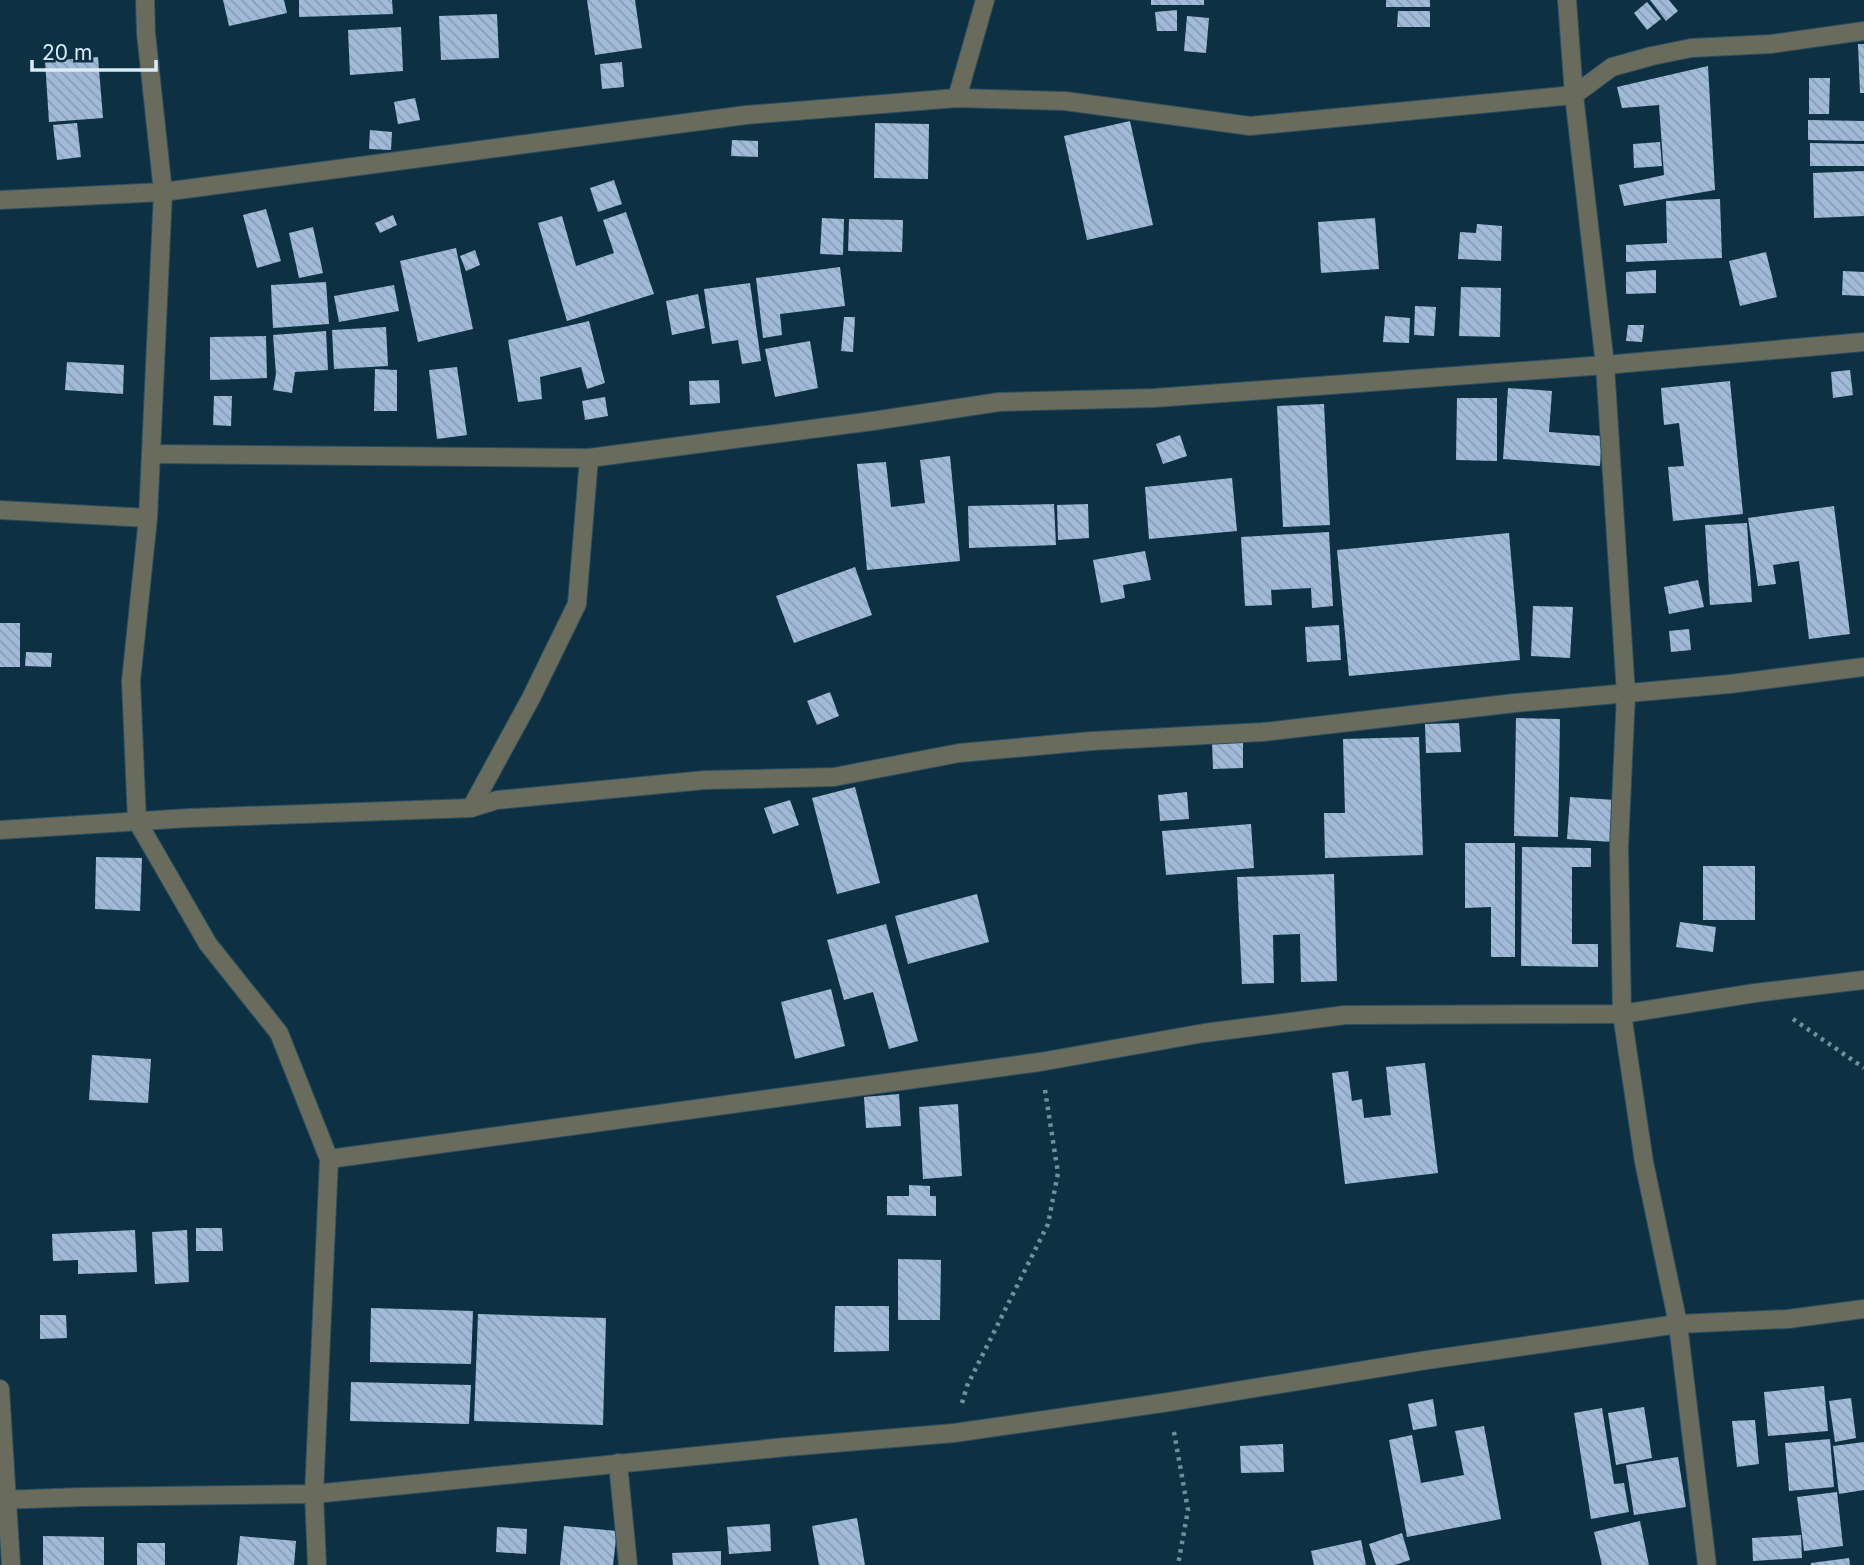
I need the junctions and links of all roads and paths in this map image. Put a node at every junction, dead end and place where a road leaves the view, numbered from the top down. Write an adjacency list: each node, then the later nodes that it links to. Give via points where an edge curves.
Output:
1 (145, 0): 7 (street)
2 (985, 0): 6 (street)
3 (1567, 0): 5 (street)
4 (1864, 32): 5 (street, via 1691,48 1652,56 1612,67)
5 (1574, 95): 6 (street, via 1250,126 1065,101); 10 (street)
6 (957, 98): 7 (street, via 746,115)
7 (163, 192): 8 (street); 11 (street)
8 (0, 200)
9 (1864, 342): 10 (street)
10 (1605, 365): 12 (street, via 1154,398 999,402); 16 (street)
11 (152, 454): 12 (street); 14 (street)
12 (589, 458): 17 (street, via 577,604)
13 (0, 510): 14 (street)
14 (148, 518): 18 (street, via 131,681)
15 (1864, 667): 16 (street)
16 (1626, 694): 17 (street, via 1263,732 959,753 834,777 705,780 497,800); 22 (street, via 1619,848)
17 (471, 808): 18 (street)
18 (137, 821): 19 (street); 25 (street, via 208,944 279,1033)
19 (0, 830)
20 (1864, 980): 21 (street)
21 (1755, 993): 22 (street); 24 (path)
22 (1622, 1014): 23 (street, via 1345,1015 1204,1033); 27 (street, via 1644,1162)
23 (1040, 1062): 25 (street); 30 (path, via 1058,1173 1048,1224 967,1386)
24 (1864, 1068)
25 (329, 1159): 32 (street)
26 (1864, 1309): 27 (street, via 1788,1319)
27 (1678, 1324): 29 (street); 38 (street)
28 (0, 1389): 33 (street)
29 (1169, 1402): 30 (street); 37 (path, via 1188,1510)
30 (954, 1433): 31 (street)
31 (618, 1463): 32 (street); 36 (street)
32 (313, 1494): 33 (street); 35 (street)
33 (3, 1500): 34 (street)
34 (11, 1565)
35 (317, 1565)
36 (628, 1565)
37 (1178, 1565)
38 (1707, 1565)

